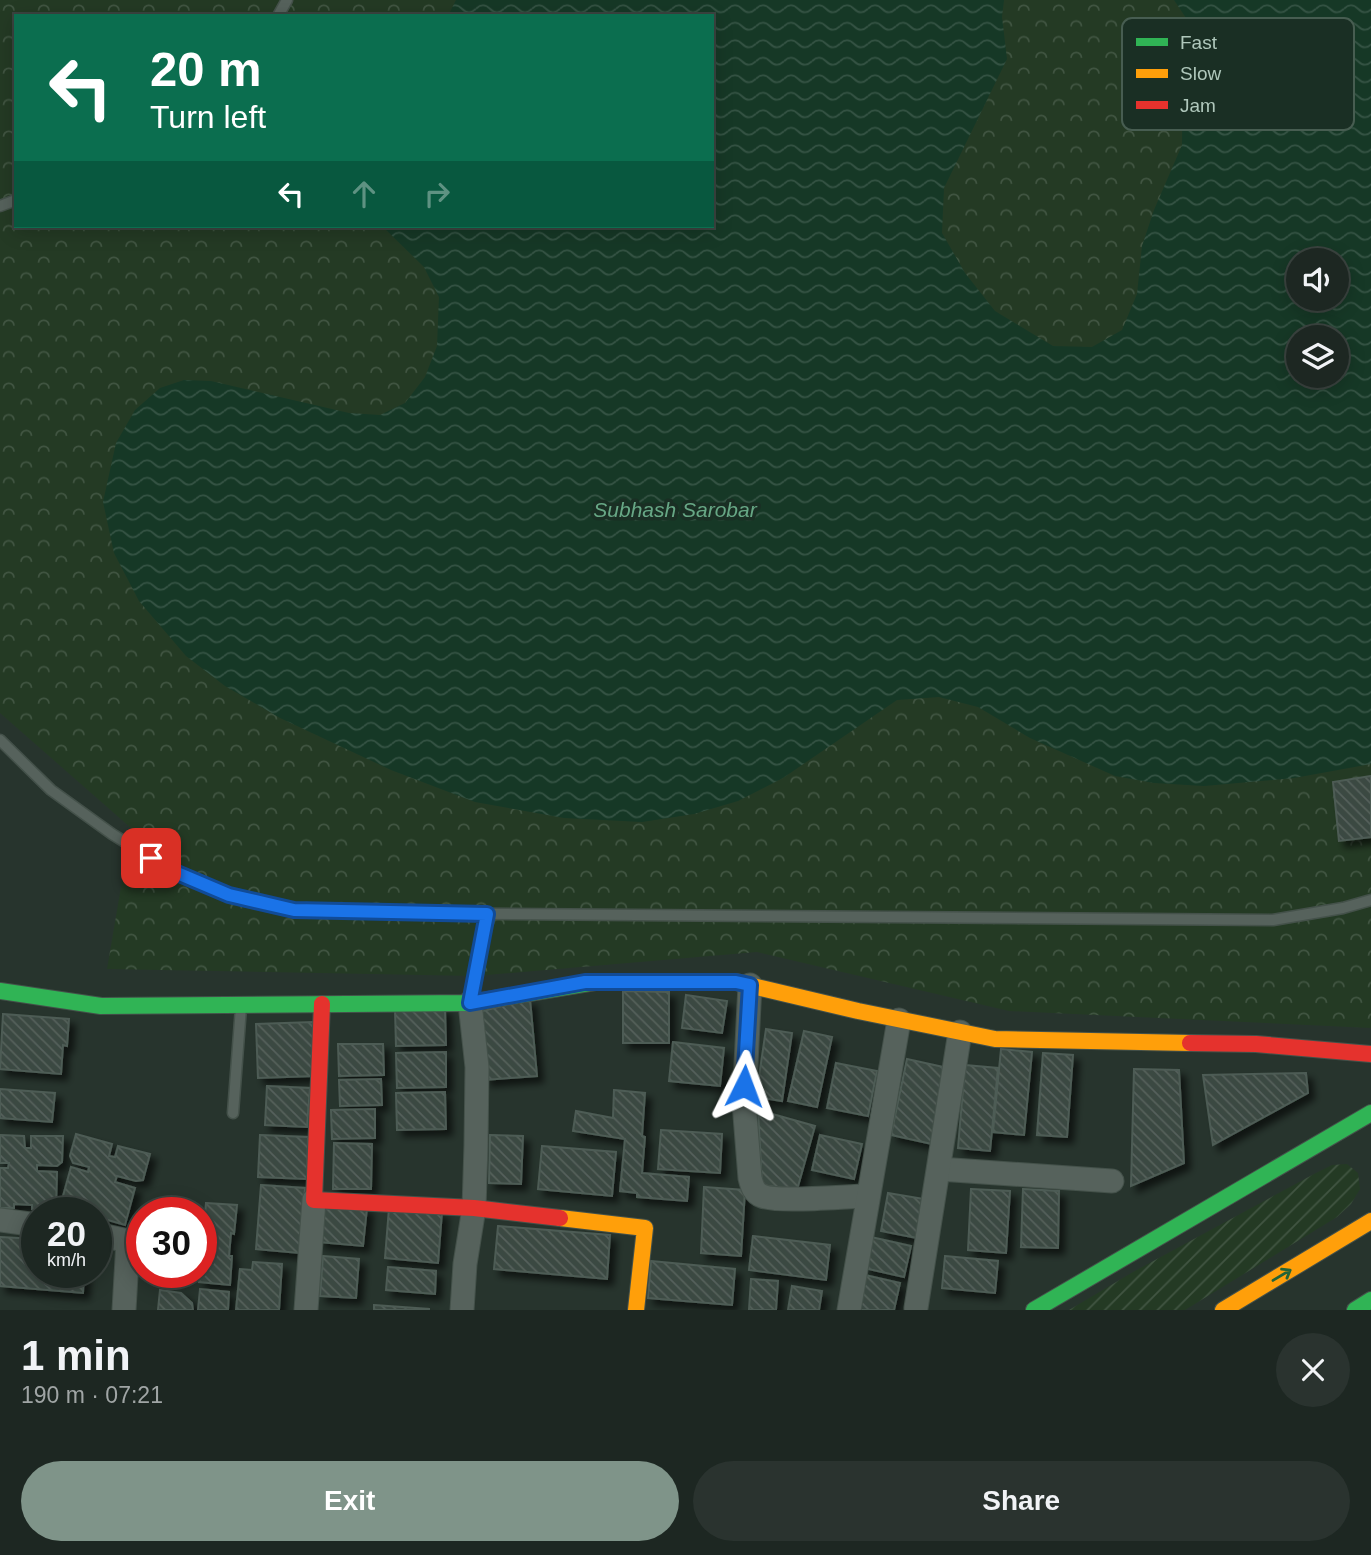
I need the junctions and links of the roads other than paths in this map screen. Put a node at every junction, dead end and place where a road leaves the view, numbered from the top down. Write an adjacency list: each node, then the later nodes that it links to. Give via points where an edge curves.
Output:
1 (0, 740): 3 (lane, via 51,790 113,834 170,870 229,895 294,910)
2 (1371, 900): 3 (lane, via 1273,920)
3 (487, 914): 6 (lane)
4 (750, 985): 6 (street, via 585,982); 9 (street); 16 (street, via 744,1103 754,1190 780,1199)
5 (0, 991): 7 (street, via 101,1006)
6 (470, 1003): 8 (street); 18 (street, via 477,1067)
7 (241, 1004): 8 (street); 13 (lane)
8 (322, 1004): 17 (street)
9 (898, 1020): 10 (street); 16 (street)
10 (960, 1032): 11 (street, via 995,1039 1256,1044); 14 (street)
11 (1371, 1054)
12 (1371, 1113): 30 (street)
13 (233, 1114)
14 (939, 1169): 15 (street); 24 (street)
15 (1112, 1181)
16 (868, 1196): 29 (street)
17 (314, 1200): 18 (street); 26 (street)
18 (474, 1208): 27 (street); 28 (street, via 645,1228)
19 (0, 1220): 21 (street)
20 (1371, 1221): 31 (street, one-way to 20)
21 (21, 1223)
22 (112, 1238): 25 (street, via 128,1241)
23 (1371, 1300): 32 (street)
24 (916, 1308)
25 (124, 1310)
26 (306, 1310)
27 (462, 1310)
28 (636, 1310)
29 (849, 1310)
30 (1034, 1310)
31 (1223, 1310)
32 (1355, 1310)

